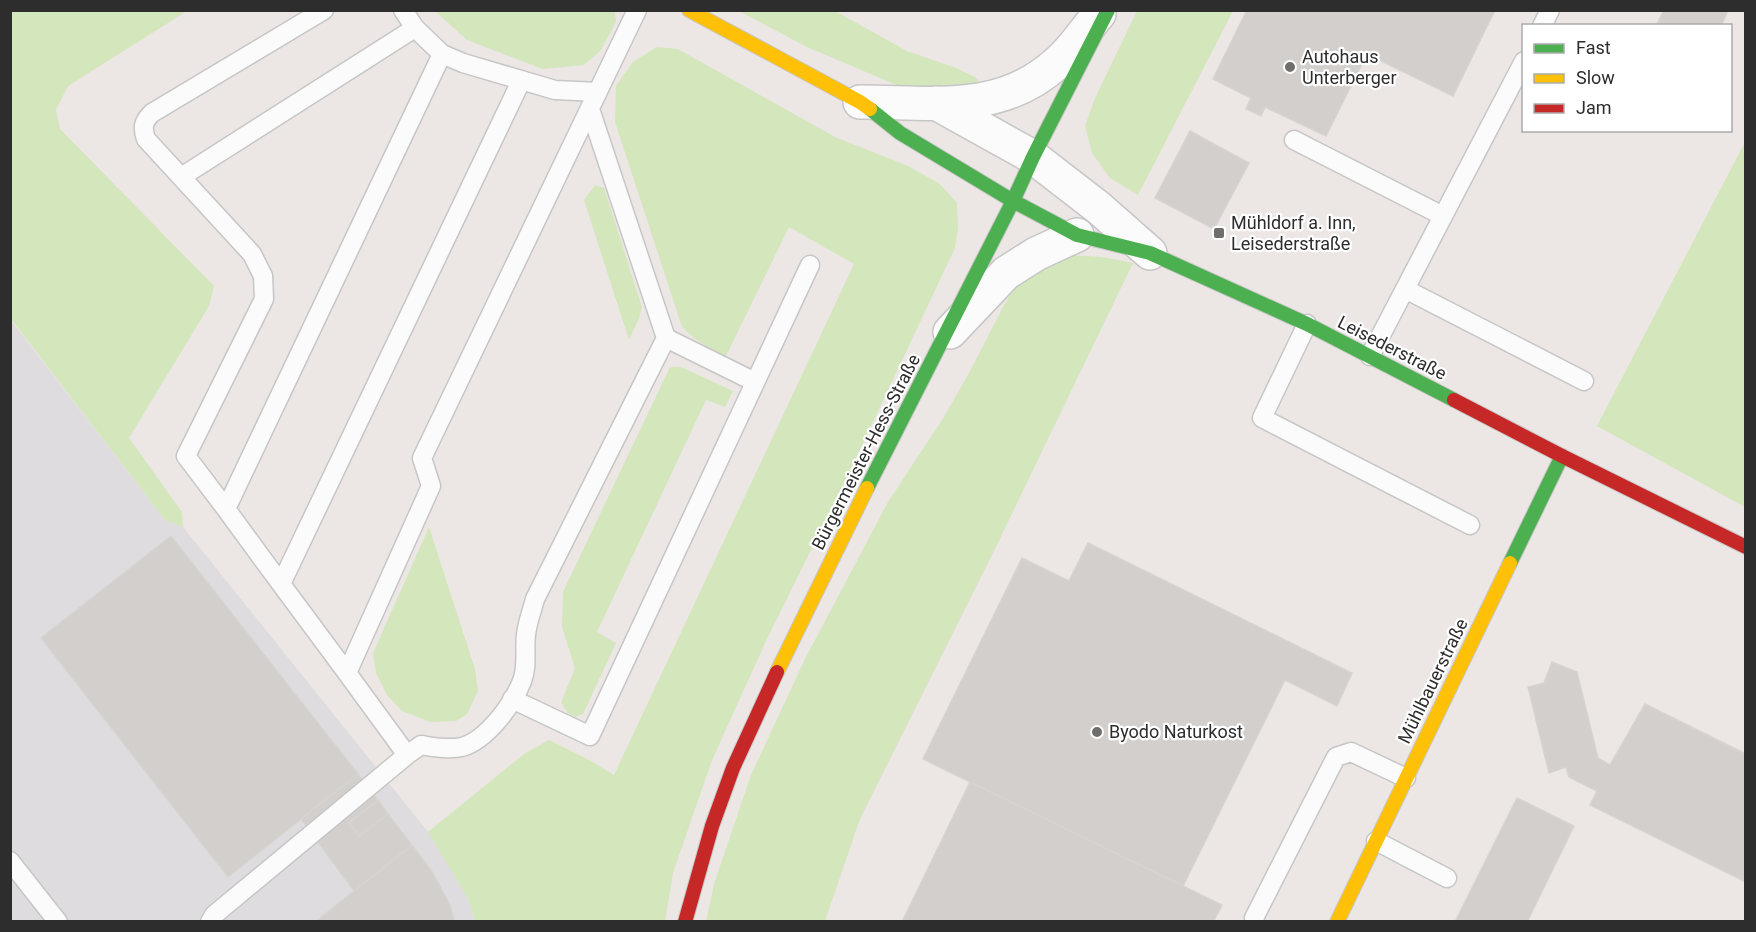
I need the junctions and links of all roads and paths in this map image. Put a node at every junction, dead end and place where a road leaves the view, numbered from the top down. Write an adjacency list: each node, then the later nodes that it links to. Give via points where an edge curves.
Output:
1 (324, 10): 19 (lane, via 152,113 144,122 146,139)
2 (403, 10): 9 (lane)
3 (637, 10): 13 (lane)
4 (689, 10): 14 (street, Leisederstraße)
5 (1102, 10): 15 (street, via 1058,63 1025,87 971,102)
6 (1108, 10): 18 (street, Bürgermeister-Hess-Straße)
7 (1550, 10): 8 (lane)
8 (1543, 24)
9 (415, 28): 10 (lane); 19 (lane)
10 (442, 54): 12 (lane); 33 (lane)
11 (1522, 65): 21 (lane)
12 (521, 81): 13 (lane, via 555,90); 36 (lane)
13 (597, 92): 16 (lane)
14 (860, 102): 15 (street); 20 (street, Leisederstraße, via 900,133)
15 (934, 103): 18 (street)
16 (590, 109): 27 (lane); 37 (lane, via 422,458 430,486)
17 (1294, 140): 21 (lane)
18 (1033, 157): 20 (street, Bürgermeister-Hess-Straße); 23 (street)
19 (181, 177): 33 (lane, via 252,254 263,276 264,299 186,456)
20 (1013, 201): 22 (street, Leisederstraße); 28 (street, Bürgermeister-Hess-Straße)
21 (1443, 216): 25 (lane)
22 (1077, 235): 23 (street, Leisederstraße); 28 (street, via 1005,273)
23 (1150, 253): 26 (street, Leisederstraße)
24 (810, 265): 31 (lane)
25 (1405, 289): 29 (lane); 30 (lane)
26 (1307, 324): 29 (street, Leisederstraße); 34 (lane, via 1262,418)
27 (666, 338): 31 (lane); 38 (lane, via 535,599 526,635 523,680)
28 (942, 340): 46 (street, Bürgermeister-Hess-Straße, via 786,650 747,736 712,825)
29 (1370, 357): 32 (street, Leisederstraße)
30 (1584, 381)
31 (755, 382): 38 (lane, via 590,736)
32 (1562, 456): 35 (street, Leisederstraße); 40 (street, Mühlbauerstraße)
33 (226, 509): 36 (lane)
34 (1470, 525)
35 (1746, 547)
36 (281, 584): 37 (lane)
37 (347, 673): 39 (lane)
38 (512, 699): 39 (lane, via 495,726 462,747 421,745)
39 (407, 755): 45 (lane)
40 (1406, 778): 41 (street, Mühlbauerstraße); 47 (lane, via 1351,752 1336,757)
41 (1376, 841): 43 (lane); 48 (street, Mühlbauerstraße)
42 (10, 861): 44 (lane)
43 (1447, 878)
44 (58, 921)
45 (210, 921)
46 (685, 921)
47 (1255, 921)
48 (1337, 921)

